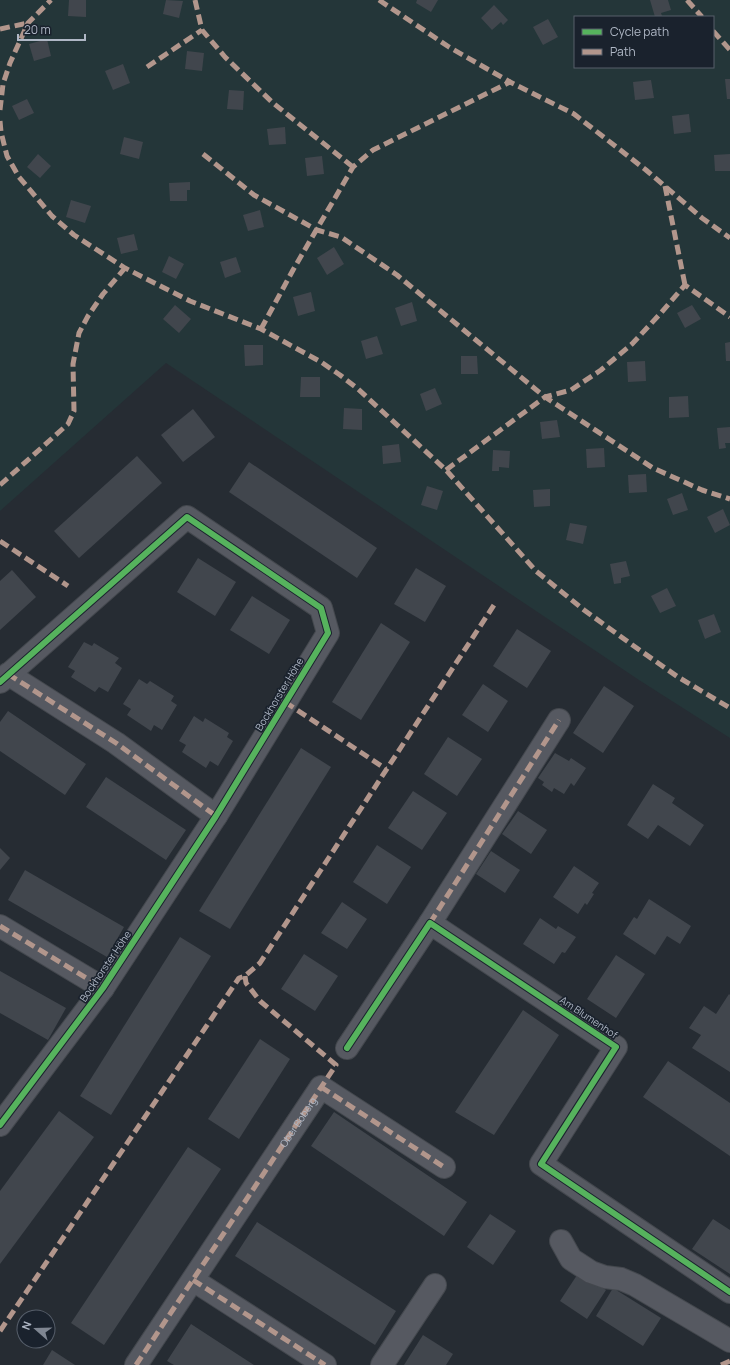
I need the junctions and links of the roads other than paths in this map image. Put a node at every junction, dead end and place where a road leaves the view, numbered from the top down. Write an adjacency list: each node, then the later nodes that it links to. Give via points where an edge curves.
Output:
1 (4, 678): 3 (street, Bockhorster Höhe, via 116,743); 3 (street, Bockhorster Höhe, via 187,517 321,608 328,633)
2 (560, 720): 4 (street)
3 (216, 816): 6 (street, Bockhorster Höhe)
4 (430, 923): 7 (street); 13 (street, Am Blumenhof, via 616,1047 541,1164)
5 (0, 926): 6 (street, Bockhorster Höhe)
6 (103, 988): 8 (street, Bockhorster Höhe)
7 (347, 1048)
8 (0, 1125)
9 (444, 1167): 11 (street, Ober Boberg, via 321,1087)
10 (561, 1241): 14 (street, via 571,1259 591,1272 635,1285)
11 (193, 1280): 15 (street, Ober Boberg); 16 (street)
12 (435, 1285): 17 (street)
13 (730, 1292)
14 (730, 1340)
15 (136, 1365)
16 (325, 1365)
17 (382, 1365)

